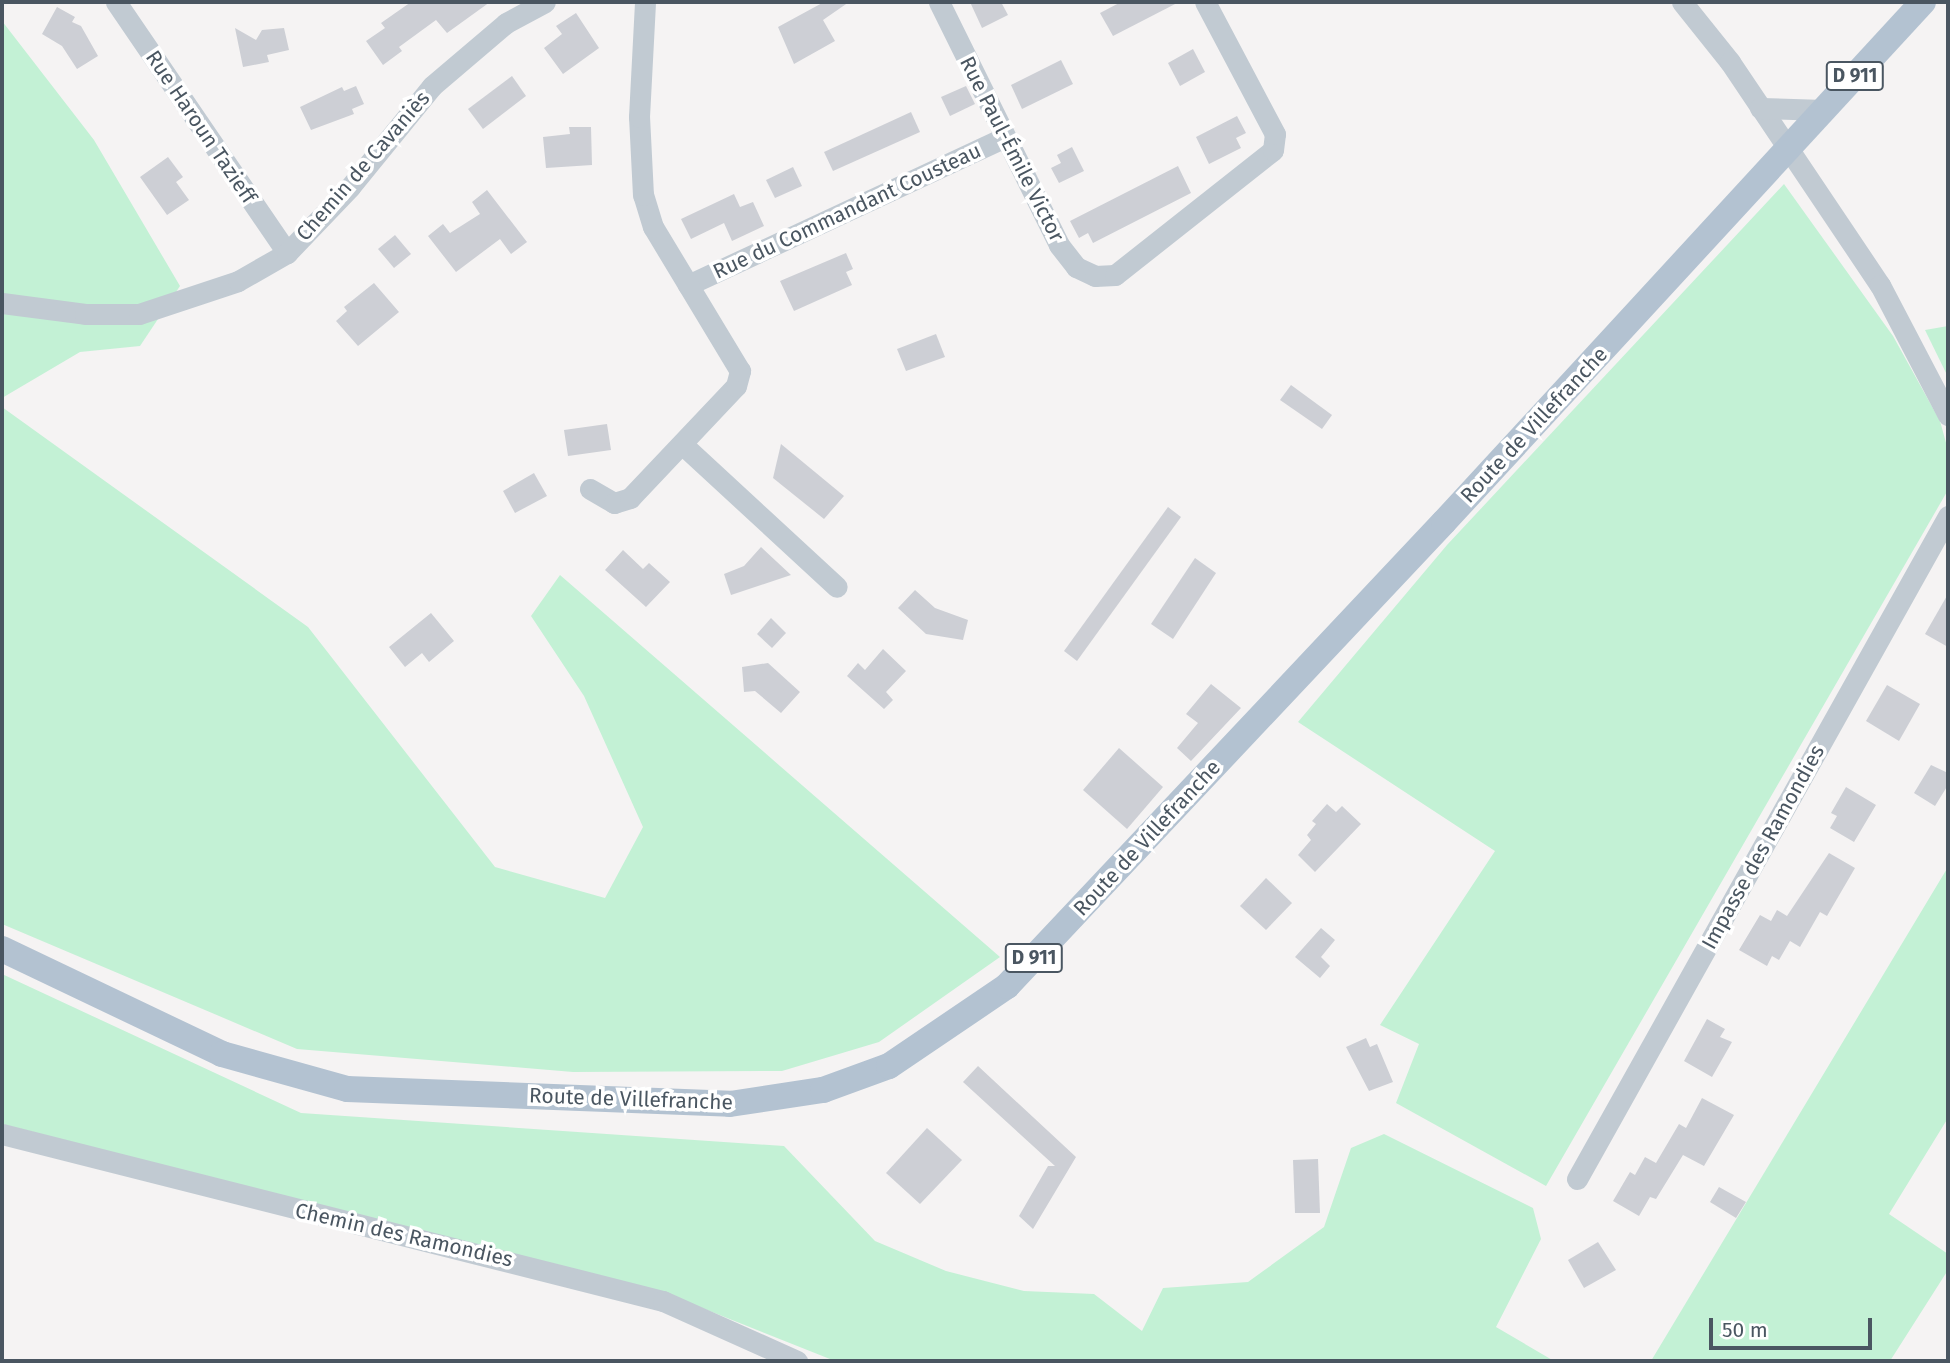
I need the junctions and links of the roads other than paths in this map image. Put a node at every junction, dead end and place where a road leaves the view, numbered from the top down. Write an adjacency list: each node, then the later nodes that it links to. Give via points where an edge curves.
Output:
1 (116, 2): 12 (street, Rue Haroun Tazieff)
2 (545, 2): 12 (street, Chemin de Cavaniès, via 506,23 432,86 350,187)
3 (645, 2): 13 (street, via 639,117 643,195 653,227)
4 (939, 2): 10 (street, Rue Paul-Émile Victor)
5 (1205, 2): 10 (street, Rue Paul-Émile Victor, via 1275,134 1273,150 1115,275 1095,276 1076,267 1059,245)
6 (1682, 2): 8 (street)
7 (1923, 2): 9 (main road, Route de Villefranche / D 911)
8 (1760, 108): 9 (street); 11 (street)
9 (1824, 110): 11 (main road, Route de Villefranche / D 911)
10 (1006, 137): 13 (street, Rue du Commandant Cousteau)
11 (1786, 150): 15 (street, via 1880,285); 20 (main road, Route de Villefranche / D 911, via 1007,986 889,1066 822,1090 730,1104 347,1089 222,1054)
12 (287, 253): 14 (street, Chemin de Cavaniès, via 224,289 139,314 85,314)
13 (688, 285): 16 (street, via 740,371 736,386)
14 (2, 303)
15 (1948, 415)
16 (683, 445): 17 (street, via 630,498 614,503); 19 (street)
17 (590, 489)
18 (1948, 516): 22 (street, Impasse des Ramondies)
19 (837, 587)
20 (2, 948)
21 (2, 1134): 23 (street, Chemin des Ramondies, via 663,1301)
22 (1577, 1179)
23 (797, 1361)

